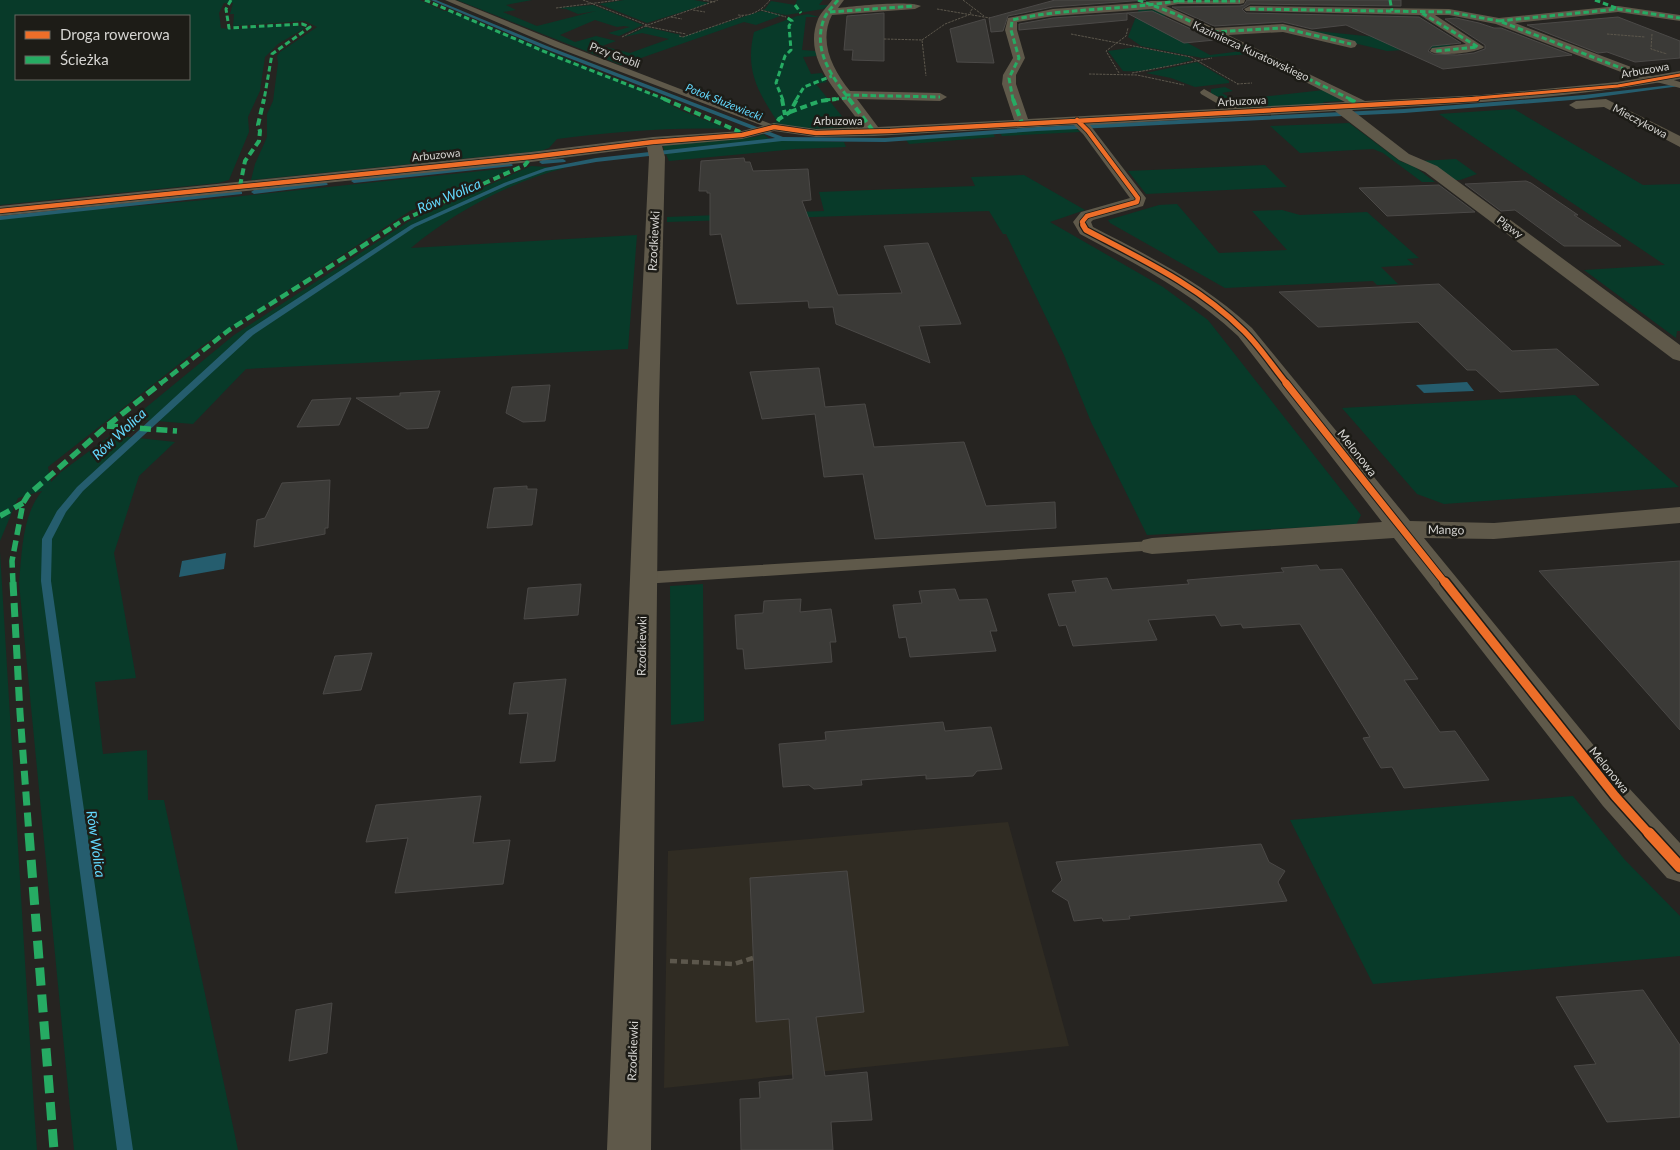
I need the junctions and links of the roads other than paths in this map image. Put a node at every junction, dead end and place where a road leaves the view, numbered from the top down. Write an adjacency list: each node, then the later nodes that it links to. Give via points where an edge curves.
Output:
1 (449, 0): 28 (lane, Przy Grobli)
2 (838, 0): 11 (street)
3 (1138, 0): 6 (street, Kazimierza Kuratowskiego)
4 (1180, 0): 6 (street); 7 (street, via 1245,5)
5 (1595, 0): 9 (street)
6 (1154, 5): 14 (street, Kazimierza Kuratowskiego); 26 (street, via 1035,15 1011,21 1019,56 1009,75 1009,84)
7 (1391, 5): 10 (street)
8 (914, 6): 11 (street)
9 (1618, 9): 12 (street); 13 (street)
10 (1420, 11): 13 (street, via 1477,15); 16 (street, via 1478,47)
11 (830, 12): 21 (street, via 822,28 822,52 832,76)
12 (1680, 18)
13 (1499, 21): 17 (street)
14 (1211, 32): 15 (street, via 1283,28); 24 (street, Kazimierza Kuratowskiego, via 1260,54)
15 (1351, 44)
16 (1436, 51)
17 (1634, 73): 18 (lane)
18 (1666, 79): 19 (lane); 23 (street, Arbuzowa)
19 (1680, 85)
20 (1204, 92): 25 (lane)
21 (845, 95): 22 (street); 29 (street)
22 (933, 96)
23 (1552, 97): 24 (street, Arbuzowa); 30 (street, Mieczykowa, via 1569,105 1606,102)
24 (1348, 110): 25 (street, Arbuzowa); 33 (street, Pigwy, via 1404,157 1431,169)
25 (1238, 112): 27 (street, Arbuzowa)
26 (1022, 123): 27 (street, Arbuzowa); 29 (street, Arbuzowa)
27 (1082, 124): 35 (street, Melonowa, via 1138,198 1137,202 1087,216 1083,219 1086,230 1185,284 1235,321)
28 (772, 128): 29 (street, Arbuzowa, via 804,132); 31 (street, Arbuzowa)
29 (874, 132)
30 (1680, 142)
31 (655, 148): 32 (street, Arbuzowa, via 522,158); 37 (street, Rzodkiewki)
32 (0, 211)
33 (1680, 355)
34 (1680, 514): 35 (street, Mango, via 1494,531)
35 (1402, 530): 36 (street, Mango); 38 (street, Melonowa, via 1615,796)
36 (1152, 546): 37 (lane)
37 (643, 578): 39 (street, Rzodkiewki)
38 (1680, 867)
39 (630, 1150)

